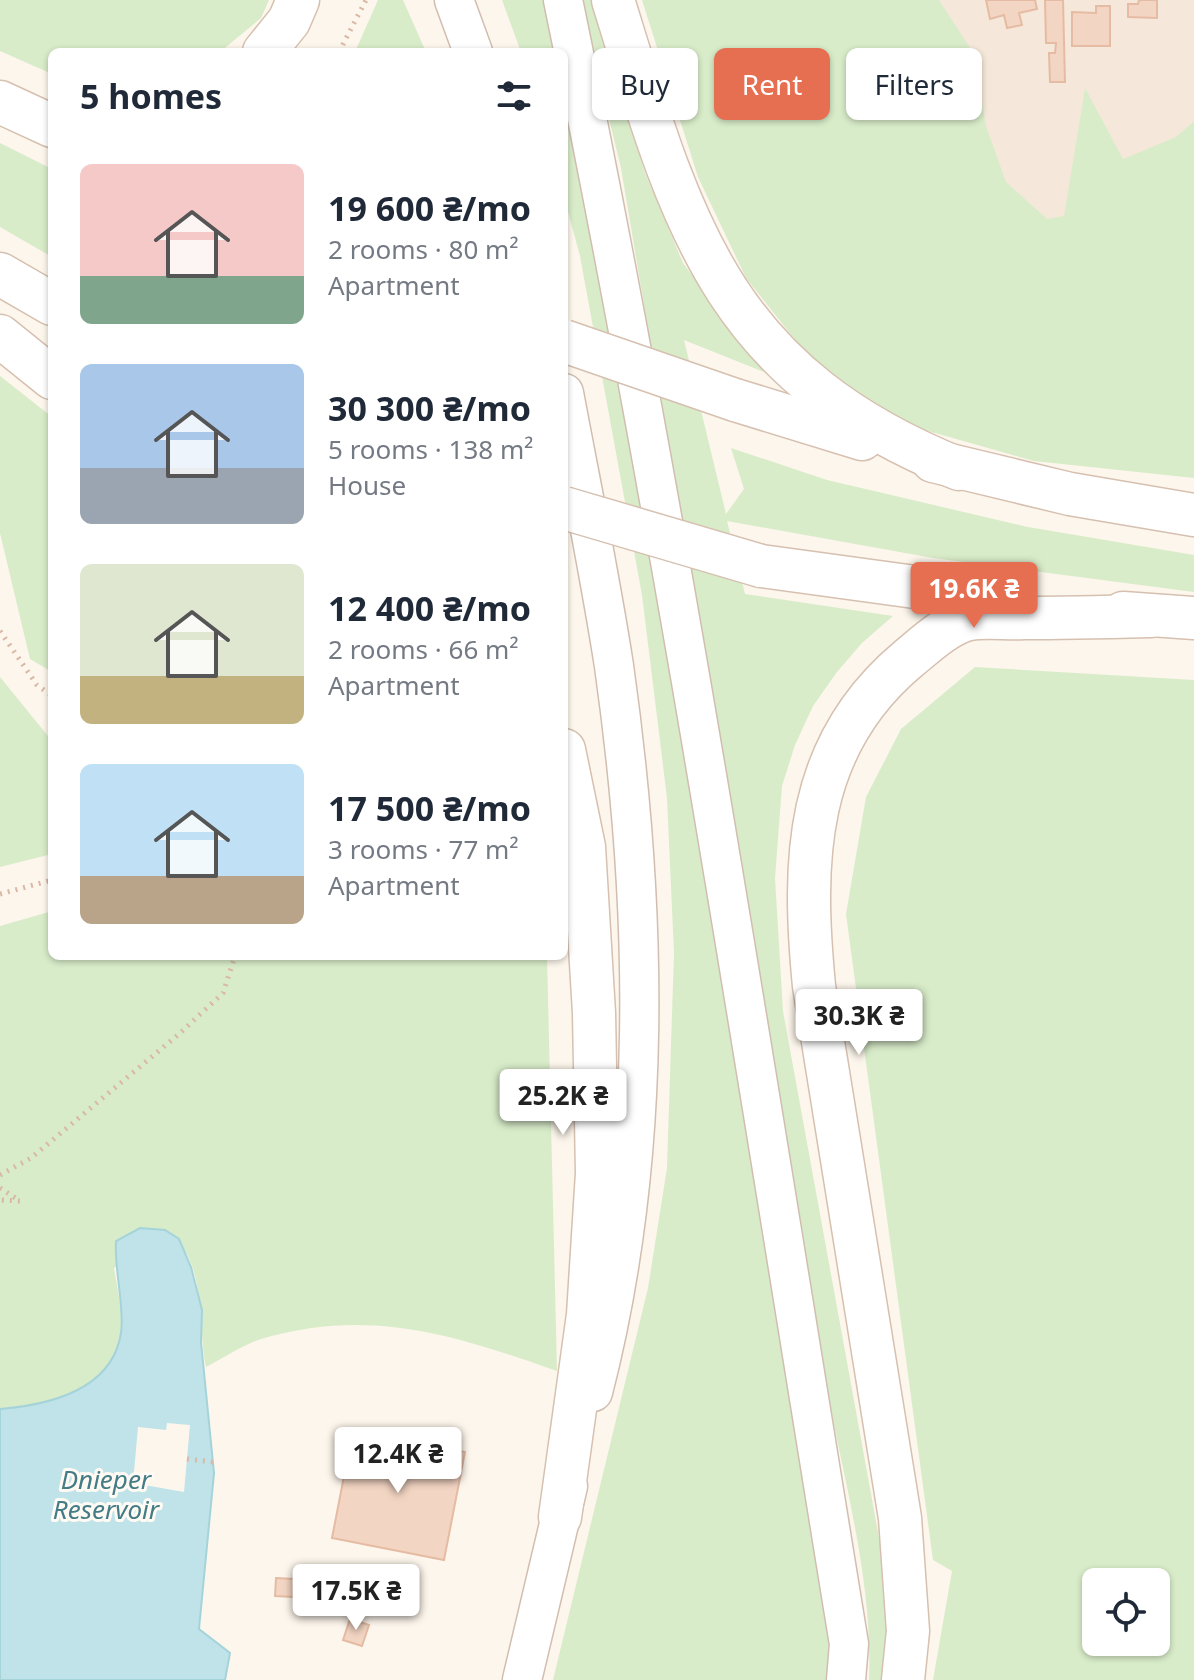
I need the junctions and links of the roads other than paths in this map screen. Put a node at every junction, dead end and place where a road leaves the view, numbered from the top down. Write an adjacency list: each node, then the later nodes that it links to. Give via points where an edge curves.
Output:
1 (298, 0): 5 (main road)
2 (454, 0): 6 (street)
3 (563, 0): 23 (street, via 621,282 686,648 846,1629)
4 (613, 0): 15 (main road, via 682,210 709,262 771,351 838,408 885,437)
5 (267, 48)
6 (472, 48)
7 (0, 102): 8 (main road)
8 (48, 124)
9 (0, 274): 10 (main road)
10 (48, 302)
11 (0, 336): 13 (main road)
12 (568, 342): 15 (main road, bridge)
13 (48, 375)
14 (568, 415): 21 (street, via 613,665 635,847 641,1020 632,1176 610,1322)
15 (959, 469): 17 (main road)
16 (568, 509): 18 (main road, bridge, via 761,566 923,591)
17 (1194, 515)
18 (1151, 616): 19 (main road); 24 (main road, via 968,619 932,639 872,691 833,758 811,829 808,923 814,986 900,1518 908,1631)
19 (1194, 618)
20 (568, 769): 21 (main road, via 584,847 597,1173 588,1315)
21 (560, 1517): 22 (street)
22 (522, 1680)
23 (846, 1680)
24 (903, 1680)

